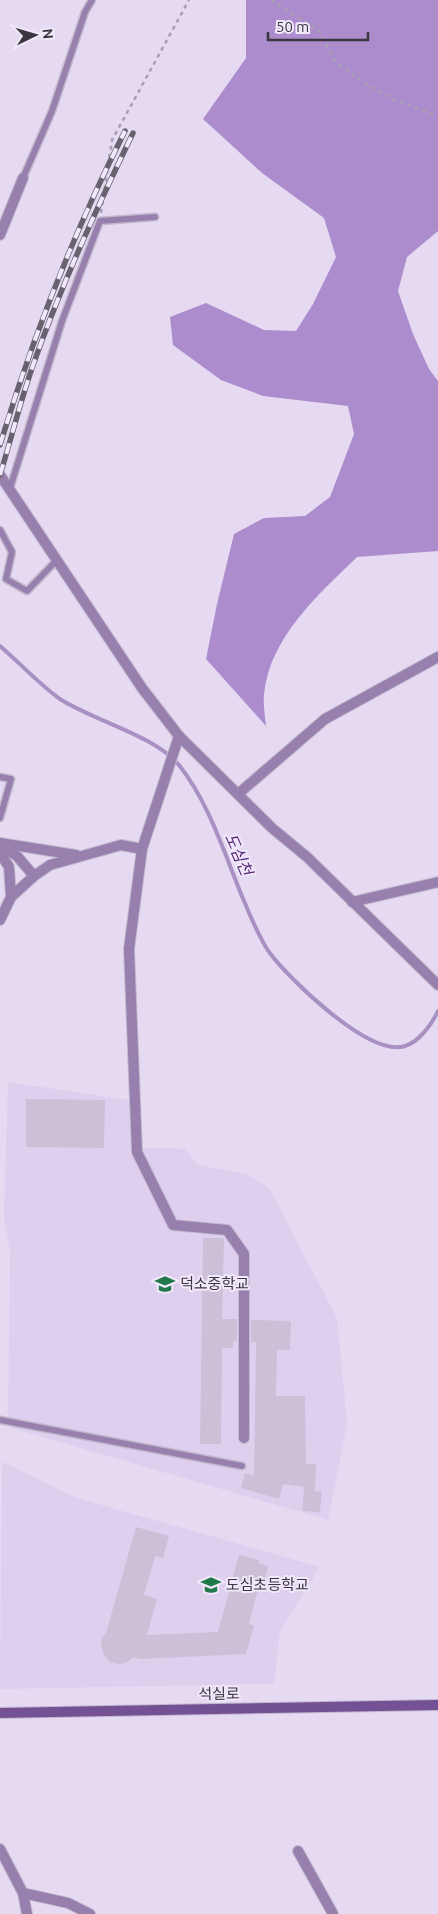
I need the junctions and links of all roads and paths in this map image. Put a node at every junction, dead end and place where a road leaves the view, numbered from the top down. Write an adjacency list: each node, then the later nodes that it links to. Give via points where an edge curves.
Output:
1 (92, 0): 5 (lane, via 85,12 52,111)
2 (190, 0): 7 (path, via 112,140)
3 (272, 0): 4 (path, via 319,31 336,61 364,82 393,99)
4 (438, 116)
5 (23, 178): 8 (street)
6 (155, 217): 7 (lane)
7 (100, 221): 10 (lane, via 56,340)
8 (1, 231)
9 (0, 475): 10 (street)
10 (10, 488): 12 (street)
11 (0, 530): 12 (lane, via 12,552 6,579 27,592)
12 (56, 561): 14 (street, via 142,688)
13 (438, 657): 16 (street, via 325,719)
14 (179, 736): 16 (street); 19 (street)
15 (0, 776): 17 (lane, via 11,779)
16 (238, 794): 25 (street)
17 (0, 818)
18 (0, 845): 21 (street); 22 (street, via 18,856)
19 (142, 849): 21 (street, via 121,845); 29 (street, via 129,949 137,1152 173,1225 227,1230 244,1254)
20 (0, 853): 24 (street, via 9,867)
21 (80, 856): 22 (street, via 50,865)
22 (34, 876): 24 (street)
23 (438, 882): 25 (street)
24 (11, 897): 26 (street)
25 (352, 902): 27 (street)
26 (0, 920)
27 (438, 985)
28 (0, 1420): 30 (lane)
29 (244, 1438)
30 (242, 1466)
31 (438, 1706): 32 (street, 석실로)
32 (0, 1714)
33 (0, 1849): 35 (street)
34 (298, 1850): 38 (street)
35 (23, 1893): 36 (street); 37 (street, via 68,1903)
36 (27, 1914)
37 (90, 1914)
38 (333, 1914)

